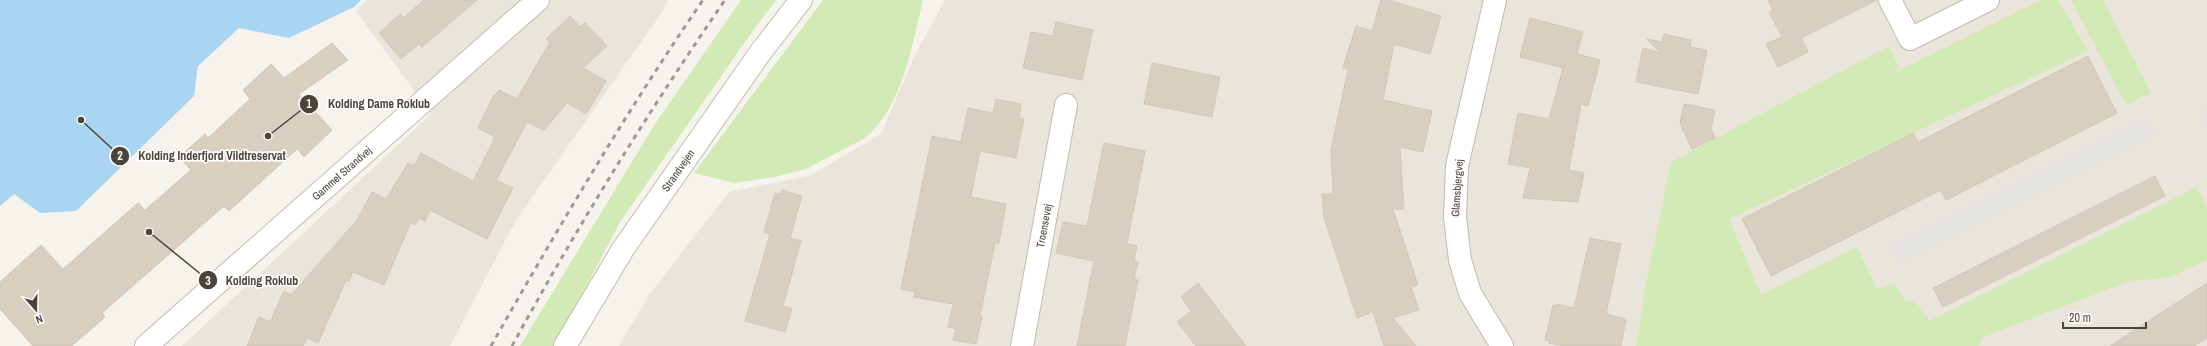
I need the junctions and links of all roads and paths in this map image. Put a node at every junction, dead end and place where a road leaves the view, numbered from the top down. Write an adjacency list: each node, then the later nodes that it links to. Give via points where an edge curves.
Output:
1 (538, 0): 7 (street, Gammel Strandvej)
2 (801, 0): 8 (street, Strandvejen, via 760,53 623,249)
3 (1495, 0): 10 (street, Glamsbjergvej, via 1457,166 1455,217 1460,260 1470,293)
4 (1890, 0): 5 (street, via 1910,39)
5 (1988, 0)
6 (1066, 105): 9 (street, Troensevej)
7 (146, 346)
8 (565, 346)
9 (1022, 346)
10 (1502, 346)

